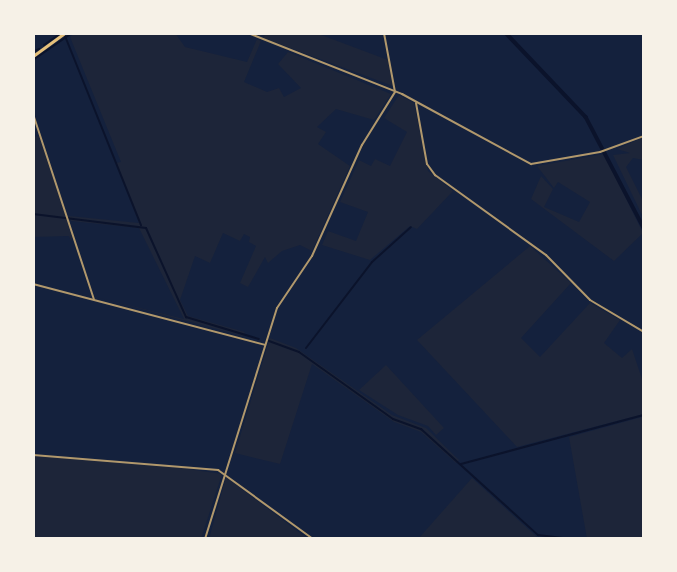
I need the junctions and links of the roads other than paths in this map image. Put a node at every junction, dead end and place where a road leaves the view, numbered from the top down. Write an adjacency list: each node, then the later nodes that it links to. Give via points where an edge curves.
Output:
1 (65, 33): 4 (main road)
2 (248, 33): 5 (street)
3 (384, 33): 5 (street)
4 (33, 55)
5 (396, 92): 6 (street); 12 (street, via 362,145 312,256 282,299)
6 (416, 102): 8 (street, via 531,164 604,151); 11 (street, via 427,164 435,175 546,255 590,300)
7 (33, 114): 10 (street)
8 (644, 136)
9 (33, 284): 10 (street)
10 (94, 299): 12 (street)
11 (644, 332)
12 (266, 343): 14 (street)
13 (33, 455): 14 (street)
14 (225, 474): 15 (street); 16 (street)
15 (205, 539)
16 (313, 539)

